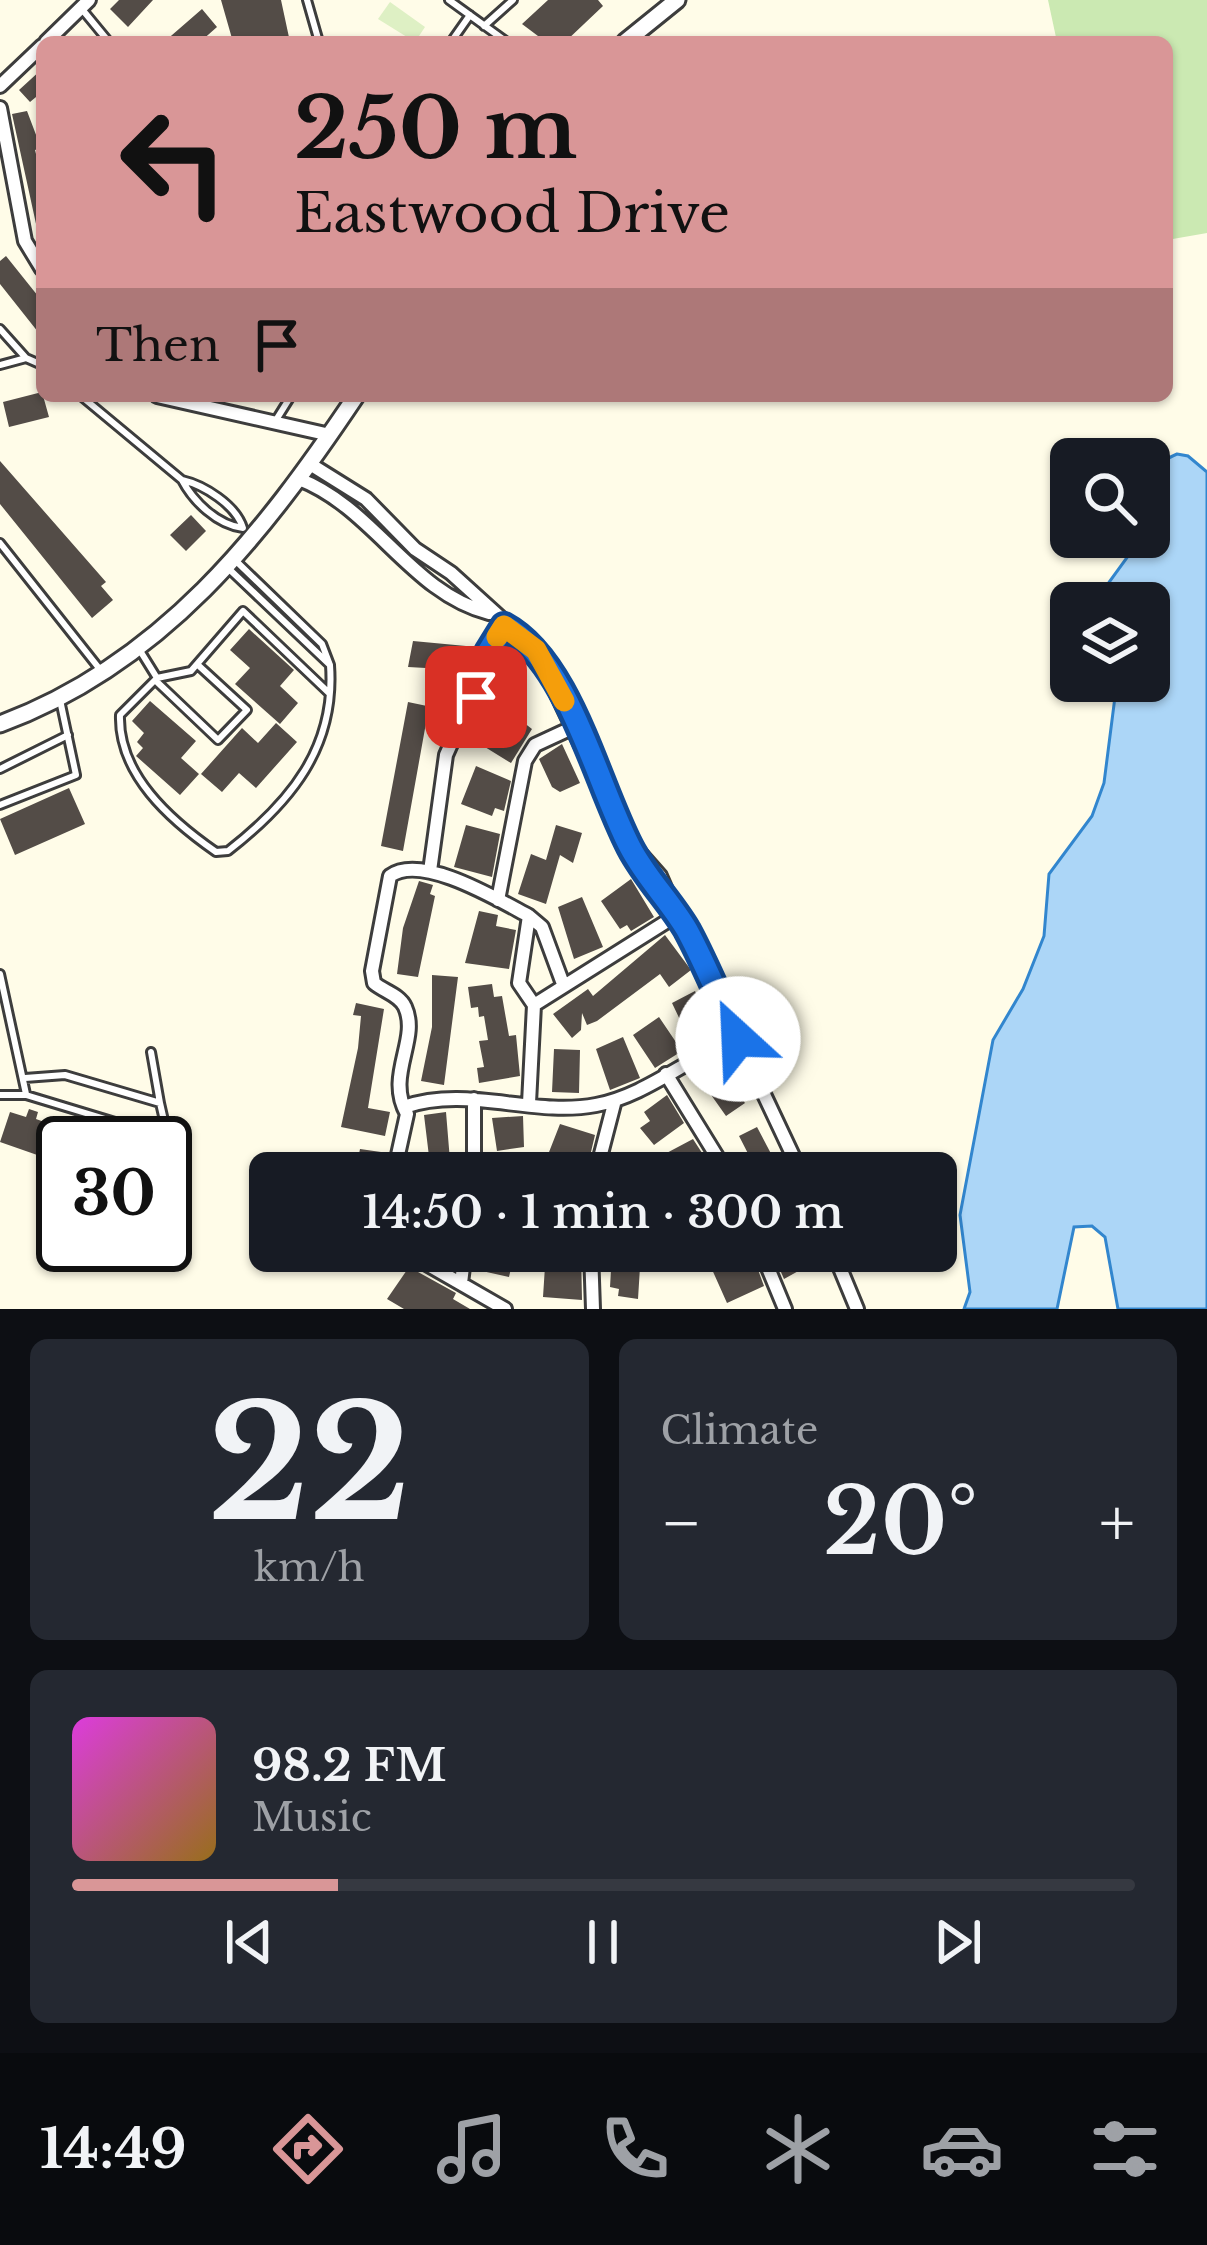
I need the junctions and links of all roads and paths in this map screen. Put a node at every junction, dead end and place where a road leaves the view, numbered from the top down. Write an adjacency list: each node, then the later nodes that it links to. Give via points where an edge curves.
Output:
1 (307, 0): 10 (lane)
2 (449, 0): 6 (lane)
3 (513, 0): 7 (lane)
4 (677, 0): 13 (street)
5 (85, 4): 8 (street); 9 (lane)
6 (470, 15): 7 (lane); 11 (lane)
7 (484, 26): 12 (lane)
8 (52, 36)
9 (105, 36)
10 (317, 36)
11 (455, 36)
12 (498, 36)
13 (632, 36)
14 (36, 52): 15 (street)
15 (0, 86)
16 (0, 108): 17 (street, via 25,241)
17 (36, 259)
18 (0, 329): 19 (lane)
19 (26, 358): 20 (lane); 21 (lane)
20 (36, 362)
21 (0, 365)
22 (87, 402): 30 (lane)
23 (184, 402): 26 (street)
24 (287, 402): 26 (lane)
25 (352, 402): 27 (street)
26 (274, 422): 27 (street)
27 (330, 435): 28 (street)
28 (310, 464): 29 (street); 37 (street, via 366,499)
29 (299, 479): 31 (street); 37 (street, via 353,507 450,596)
30 (182, 480): 31 (lane, via 192,498); 31 (lane, via 200,484)
31 (249, 533): 33 (street)
32 (0, 543): 42 (lane)
33 (233, 565): 34 (lane); 35 (lane); 39 (street)
34 (264, 588): 35 (lane); 41 (lane, via 322,644)
35 (257, 596): 36 (lane); 41 (lane)
36 (243, 610): 40 (lane); 44 (lane)
37 (490, 614): 38 (street)
38 (504, 626): 47 (street, via 536,650); 51 (street, via 446,755)
39 (139, 649): 42 (street); 43 (lane)
40 (197, 664): 43 (lane); 43 (lane, via 247,710 218,740)
41 (330, 664): 44 (lane)
42 (102, 671): 45 (street)
43 (156, 679): 44 (lane, via 120,715 125,759 160,803 222,853 313,764)
44 (329, 692)
45 (59, 696): 46 (street); 48 (lane)
46 (0, 724)
47 (576, 726): 52 (street, via 535,745 525,761); 53 (street, via 623,834 661,876)
48 (68, 735): 49 (lane); 50 (lane, via 76,776)
49 (0, 769)
50 (0, 805)
51 (430, 871): 52 (street); 68 (street, via 403,868 386,881 374,953 374,983 407,1015 396,1094)
52 (498, 900): 54 (street)
53 (677, 915): 56 (street); 58 (street)
54 (529, 916): 56 (street, via 542,927); 57 (street, via 519,983)
55 (0, 974): 61 (lane)
56 (563, 984): 57 (street)
57 (534, 1005): 67 (street)
58 (738, 1039): 60 (street); 75 (street)
59 (151, 1052): 66 (lane)
60 (666, 1074): 65 (street); 74 (street)
61 (25, 1078): 63 (lane); 66 (lane, via 65,1075)
62 (0, 1095): 63 (lane)
63 (26, 1095): 69 (lane)
64 (474, 1099): 67 (street); 68 (street); 72 (street)
65 (615, 1100): 67 (street); 73 (street)
66 (160, 1103): 70 (lane)
67 (529, 1103)
68 (404, 1107): 71 (street)
69 (95, 1116)
70 (163, 1116)
71 (397, 1152)
72 (474, 1152)
73 (601, 1152)
74 (714, 1152)
75 (790, 1152)
76 (437, 1272): 81 (street)
77 (462, 1272): 81 (street)
78 (591, 1272): 83 (street)
79 (770, 1272): 84 (street)
80 (842, 1272): 85 (street)
81 (460, 1283): 82 (street)
82 (505, 1309)
83 (592, 1309)
84 (785, 1309)
85 (857, 1309)

